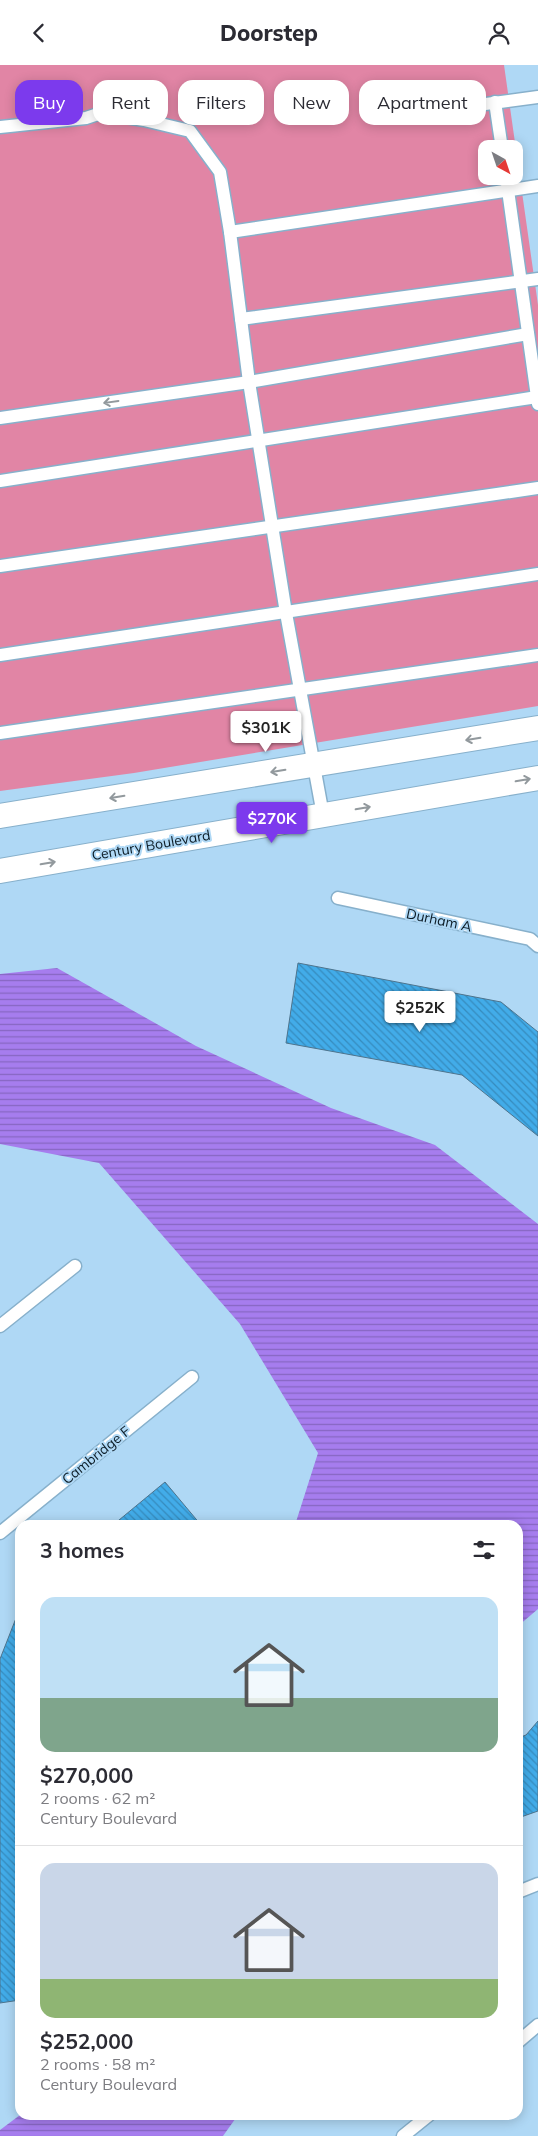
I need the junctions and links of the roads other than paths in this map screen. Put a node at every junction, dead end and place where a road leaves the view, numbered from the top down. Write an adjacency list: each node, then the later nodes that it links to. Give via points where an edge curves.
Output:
1 (538, 97): 2 (lane)
2 (495, 102): 3 (lane); 5 (lane)
3 (486, 103)
4 (0, 127): 9 (lane, via 86,118 101,113 190,131 220,172)
5 (501, 140)
6 (507, 185): 8 (lane)
7 (538, 186): 8 (lane)
8 (508, 190): 9 (lane); 11 (lane)
9 (230, 232): 12 (lane)
10 (538, 279): 11 (lane)
11 (521, 281): 12 (lane); 13 (lane)
12 (241, 319): 14 (lane)
13 (528, 334): 14 (lane); 15 (lane)
14 (249, 382): 16 (lane, one-way to 16); 17 (lane)
15 (538, 401): 17 (lane)
16 (0, 418)
17 (259, 441): 18 (lane); 20 (lane)
18 (0, 481)
19 (538, 488): 20 (lane)
20 (273, 526): 21 (lane); 23 (lane)
21 (0, 566)
22 (538, 574): 23 (lane)
23 (286, 613): 24 (lane); 26 (lane)
24 (0, 655)
25 (538, 655): 26 (lane)
26 (300, 689): 28 (lane); 29 (lane)
27 (538, 728): 29 (street, one-way to 29)
28 (0, 733)
29 (314, 765): 31 (lane); 32 (street, one-way to 32)
30 (538, 778): 31 (street, Century Boulevard, one-way to 30)
31 (323, 815): 33 (street, Century Boulevard, one-way to 31)
32 (0, 816)
33 (0, 871)
34 (338, 898): 35 (lane, Durham A, via 530,939)
35 (538, 946)
36 (75, 1266): 37 (lane)
37 (0, 1325)
38 (192, 1377): 39 (lane, Cambridge F)
39 (16, 1520)
40 (15, 1521): 41 (lane, Cambridge F)
41 (0, 1533)
42 (538, 1884): 43 (lane)
43 (523, 1890)
44 (538, 2025): 45 (lane)
45 (523, 2038)
46 (423, 2120): 47 (lane)
47 (403, 2136)

